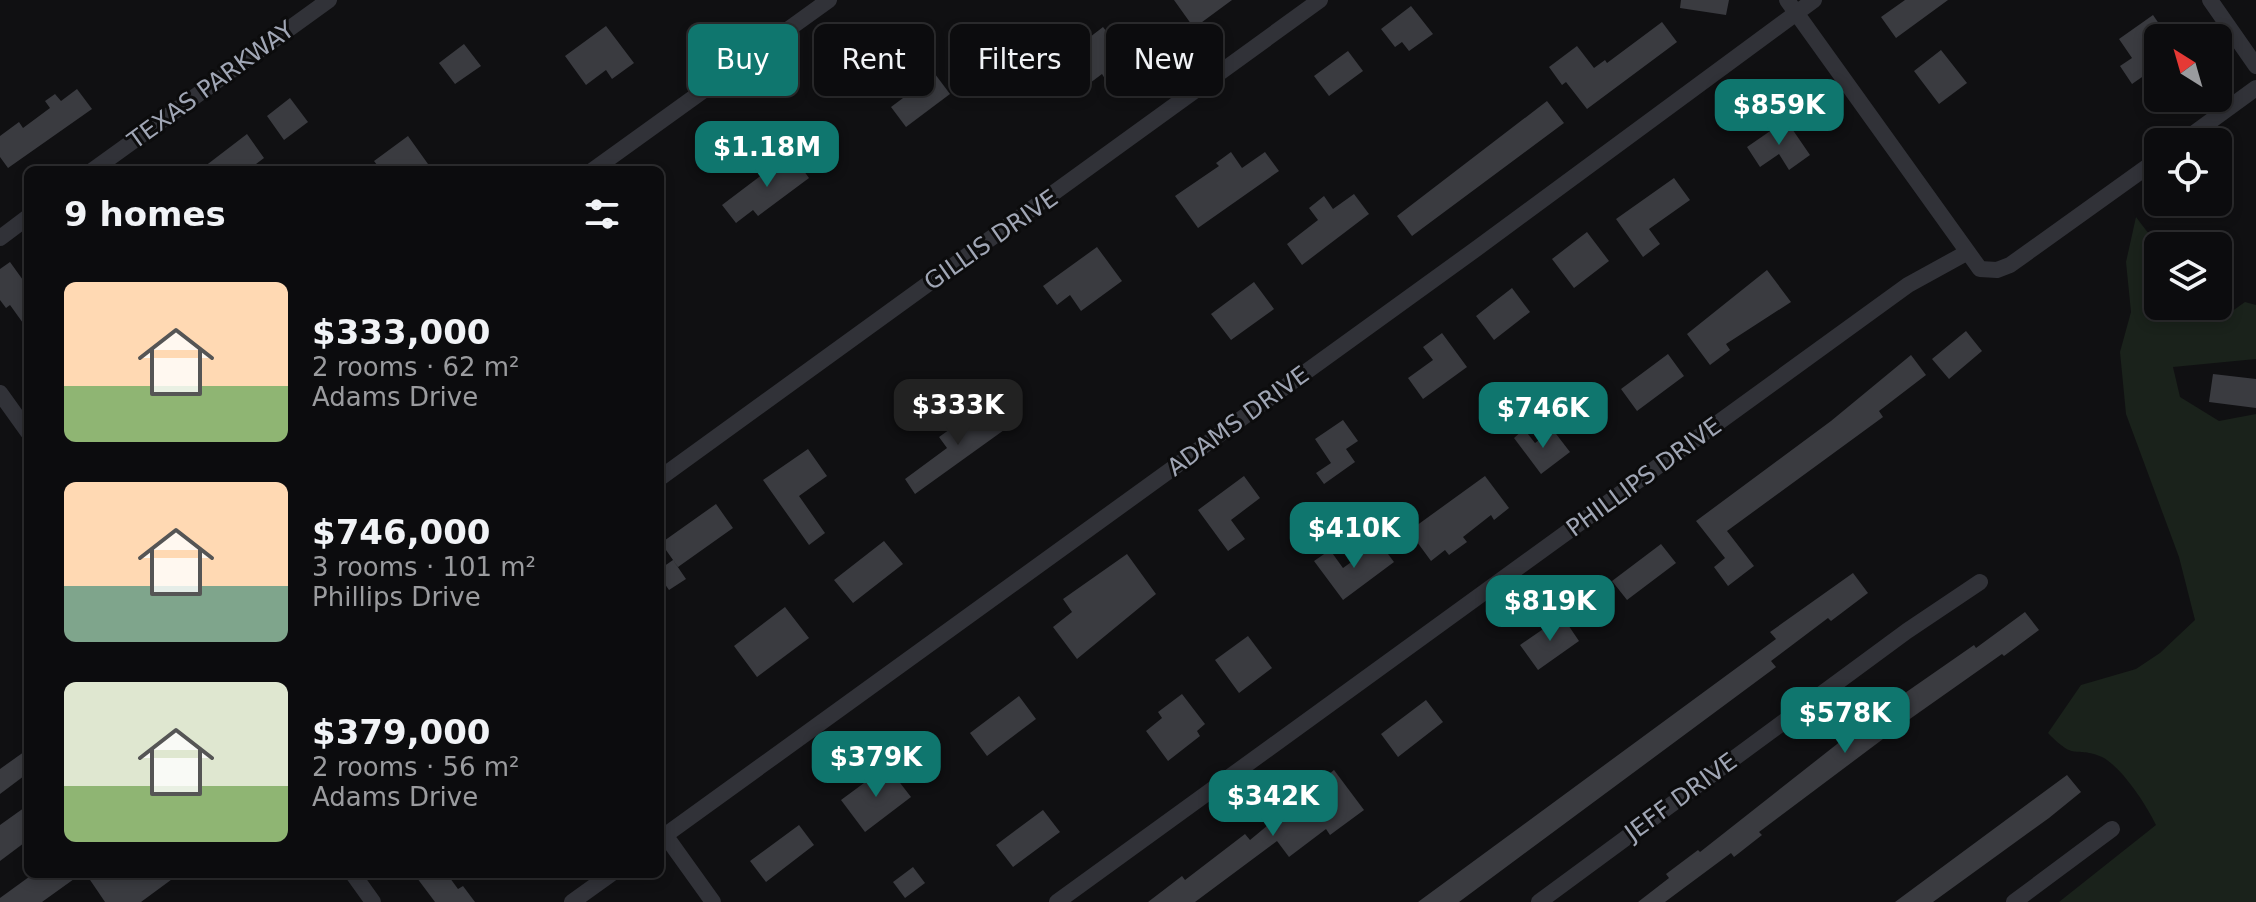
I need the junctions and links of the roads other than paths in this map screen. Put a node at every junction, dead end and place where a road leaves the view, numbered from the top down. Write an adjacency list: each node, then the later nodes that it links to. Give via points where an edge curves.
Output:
1 (329, 0): 10 (street, TEXAS PARKWAY)
2 (829, 0): 11 (street)
3 (1320, 0): 18 (street, GILLIS DRIVE)
4 (1814, 0): 6 (street, ADAMS DRIVE)
5 (2210, 0): 7 (street)
6 (1792, 7): 15 (street); 21 (street, ADAMS DRIVE)
7 (2256, 66)
8 (2256, 88): 9 (street)
9 (2201, 128)
10 (99, 166)
11 (599, 166)
12 (2144, 169): 15 (street, via 2010,265 1980,269)
13 (24, 220): 14 (street)
14 (0, 238)
15 (1968, 252): 28 (street, PHILLIPS DRIVE, via 1908,285)
16 (0, 393): 17 (street)
17 (24, 426)
18 (664, 475)
19 (1980, 582): 29 (street, JEFF DRIVE)
20 (2112, 829): 30 (street)
21 (664, 836)
22 (664, 840): 27 (street)
23 (356, 878): 25 (street)
24 (605, 878): 26 (street)
25 (373, 902)
26 (572, 902)
27 (713, 902)
28 (1057, 902)
29 (1539, 902)
30 (2014, 902)

